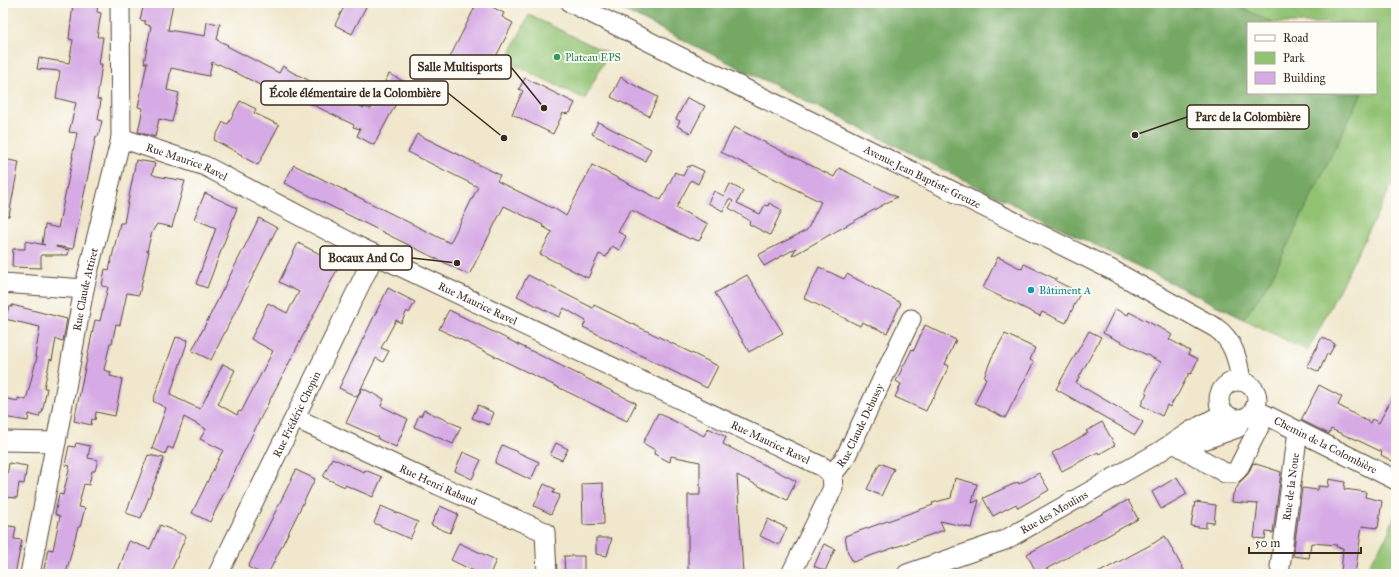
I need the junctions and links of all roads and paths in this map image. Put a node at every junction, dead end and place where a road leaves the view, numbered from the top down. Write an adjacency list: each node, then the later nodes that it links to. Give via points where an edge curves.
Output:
1 (120, 3): 3 (street, Rue Claude Attiret)
2 (571, 3): 8 (street, Avenue Jean Baptiste Greuze, via 1105,267 1209,324 1223,333 1233,347)
3 (121, 138): 4 (street, Rue Maurice Ravel, via 206,166); 6 (street, Rue Claude Attiret)
4 (375, 254): 11 (street, Rue Frédéric Chopin); 17 (street, Rue Maurice Ravel, via 823,467)
5 (3, 283): 6 (street)
6 (84, 289): 15 (street, Rue Claude Attiret)
7 (911, 319): 17 (street, Rue Claude Debussy, via 846,458)
8 (1241, 381): 9 (street, via 1227,384); 10 (street, via 1250,385 1256,394 1256,404)
9 (1219, 396): 10 (street, via 1220,406); 12 (street, Rue des Moulins)
10 (1246, 414): 12 (street, Rue des Moulins, via 1217,417); 13 (street, Chemin de la Colombière); 16 (street, via 1238,469 1234,473 1225,473)
11 (294, 418): 22 (street, Rue Frédéric Chopin); 23 (street, Rue Henri Rabaud, via 545,532)
12 (1191, 431): 16 (street, Rue des Moulins)
13 (1298, 431): 18 (street, Chemin de la Colombière); 19 (street, Rue de la Noue)
14 (3, 441): 15 (street)
15 (56, 442): 21 (street, Rue Claude Attiret)
16 (1174, 442): 20 (street, Rue des Moulins, via 1005,540)
17 (832, 475): 24 (street, Rue Claude Debussy, via 833,488)
18 (1396, 480)
19 (1280, 567)
20 (944, 568): 25 (street, Rue des Moulins)
21 (30, 574)
22 (218, 574)
23 (547, 574)
24 (791, 574)
25 (907, 574)

